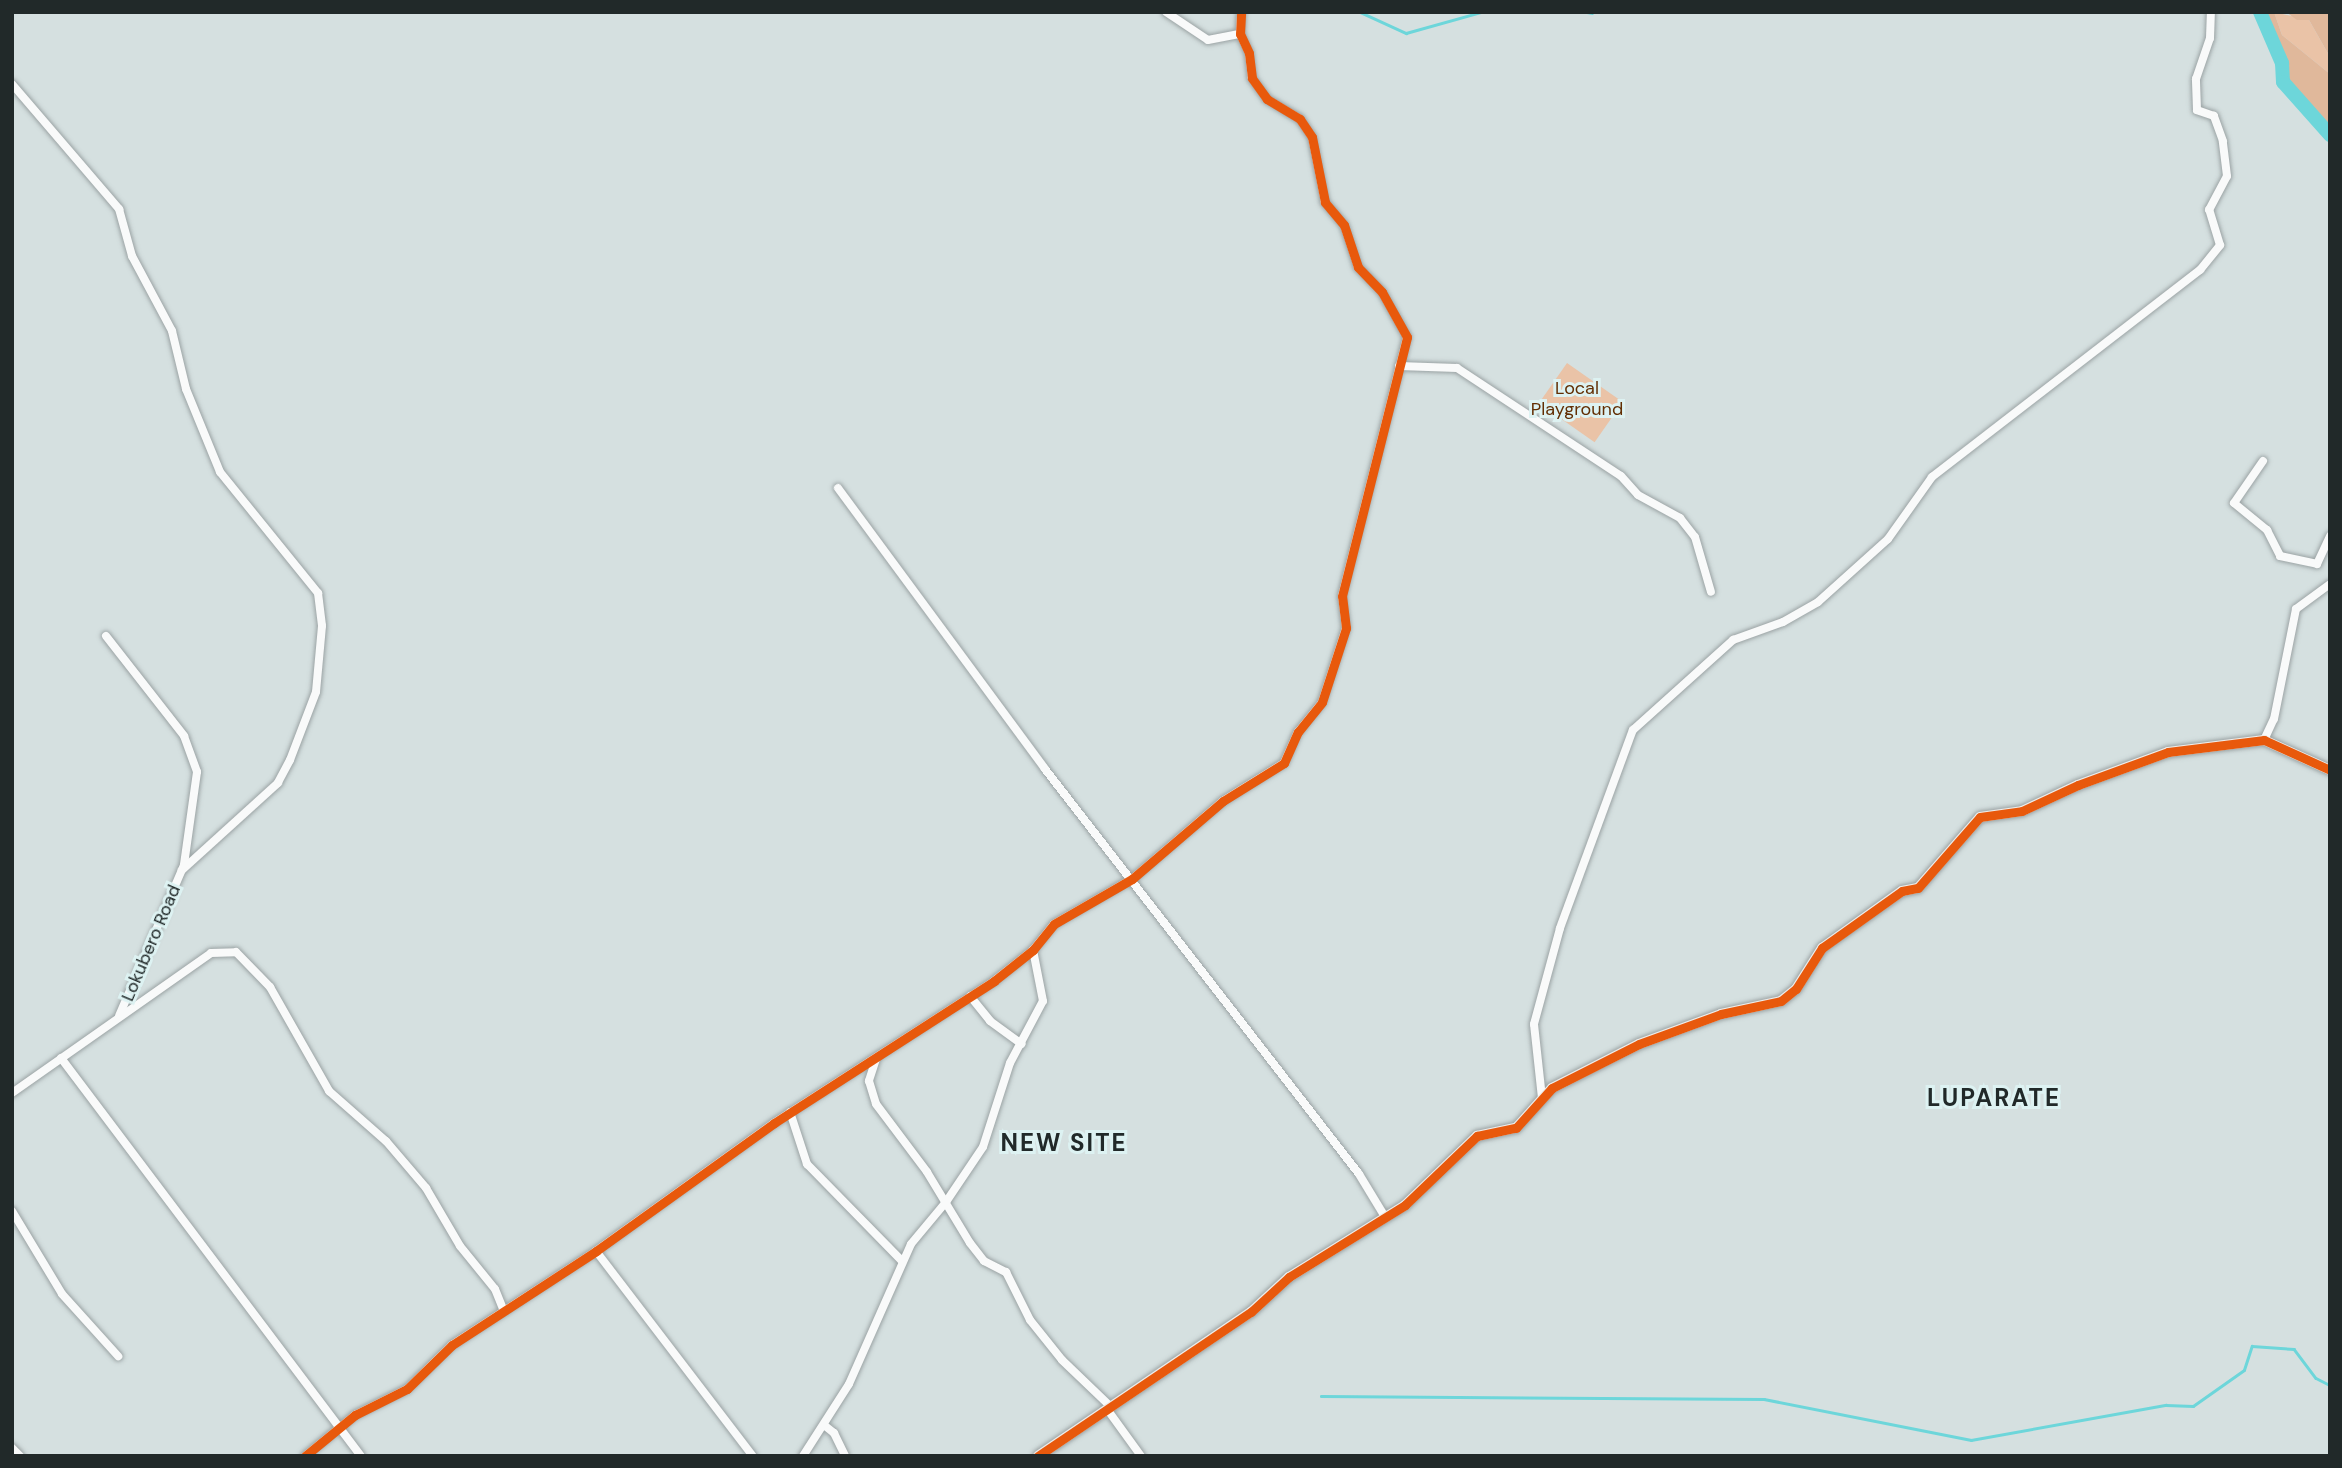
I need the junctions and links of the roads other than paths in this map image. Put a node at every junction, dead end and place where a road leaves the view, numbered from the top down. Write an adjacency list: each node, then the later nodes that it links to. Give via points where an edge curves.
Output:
1 (1166, 12): 4 (street, via 1209,40)
2 (1241, 12): 4 (street)
3 (2211, 12): 24 (street, via 2210,38 2196,79 2197,110 2214,116 2223,141 2227,176 2209,210 2220,245 2200,270 1932,477 1888,539 1818,602 1783,622 1733,640 1633,730 1560,928 1534,1024)
4 (1240, 34): 6 (street, via 1249,53 1252,78 1267,99 1300,119 1312,137 1325,202 1343,225 1358,267 1381,292 1407,337)
5 (12, 84): 15 (street, via 119,209 132,256 172,331 186,389 220,472 318,593 322,626 316,692 290,761 278,783)
6 (1399, 366): 11 (street, via 1457,368 1621,475 1637,495 1679,518 1695,537); 16 (street, via 1378,436 1373,482 1342,596 1346,628 1322,702 1298,732 1283,763 1223,801)
7 (2263, 461): 9 (street, via 2234,503 2267,530 2280,556 2317,564)
8 (838, 488): 16 (street)
9 (2330, 536)
10 (2330, 584): 13 (street, via 2297,609 2279,699)
11 (1711, 592)
12 (106, 636): 15 (street, via 184,736 197,772)
13 (2264, 740): 14 (street); 24 (street, via 2168,752 2022,811 1980,817 1918,888 1902,891 1822,948 1797,989 1781,1001 1721,1014 1639,1044 1580,1071)
14 (2330, 770)
15 (183, 870): 19 (street, Lokubero Road)
16 (1132, 880): 17 (street, via 1054,924); 28 (street, via 1359,1174)
17 (1033, 950): 18 (street); 20 (street, via 1043,1000)
18 (970, 996): 20 (street, via 990,1021); 22 (street)
19 (119, 1016): 21 (street); 31 (street, via 211,953 236,952 250,961 294,1025 329,1091 386,1141 426,1188)
20 (1022, 1044): 26 (street, via 1010,1063 983,1147)
21 (61, 1058): 23 (street); 35 (street)
22 (876, 1059): 25 (street); 26 (street, via 869,1081 876,1104)
23 (12, 1093)
24 (1542, 1098): 28 (street, via 1516,1128 1477,1136 1405,1206)
25 (790, 1112): 29 (street); 30 (street, via 807,1164)
26 (946, 1202): 30 (street); 33 (street, via 979,1257 1006,1272 1030,1320)
27 (12, 1211): 32 (street, via 62,1294)
28 (1385, 1217): 33 (street, via 1289,1277 1251,1312)
29 (596, 1251): 31 (street); 40 (street)
30 (902, 1261): 34 (street, via 877,1328)
31 (505, 1311): 35 (street, via 452,1345 407,1388 355,1415)
32 (117, 1356)
33 (1109, 1407): 43 (street); 44 (street)
34 (824, 1425): 41 (street); 42 (street, via 834,1433)
35 (340, 1429): 38 (street); 39 (street)
36 (12, 1448): 37 (street)
37 (20, 1456)
38 (305, 1456)
39 (361, 1456)
40 (753, 1456)
41 (803, 1456)
42 (845, 1456)
43 (1038, 1456)
44 (1141, 1456)

